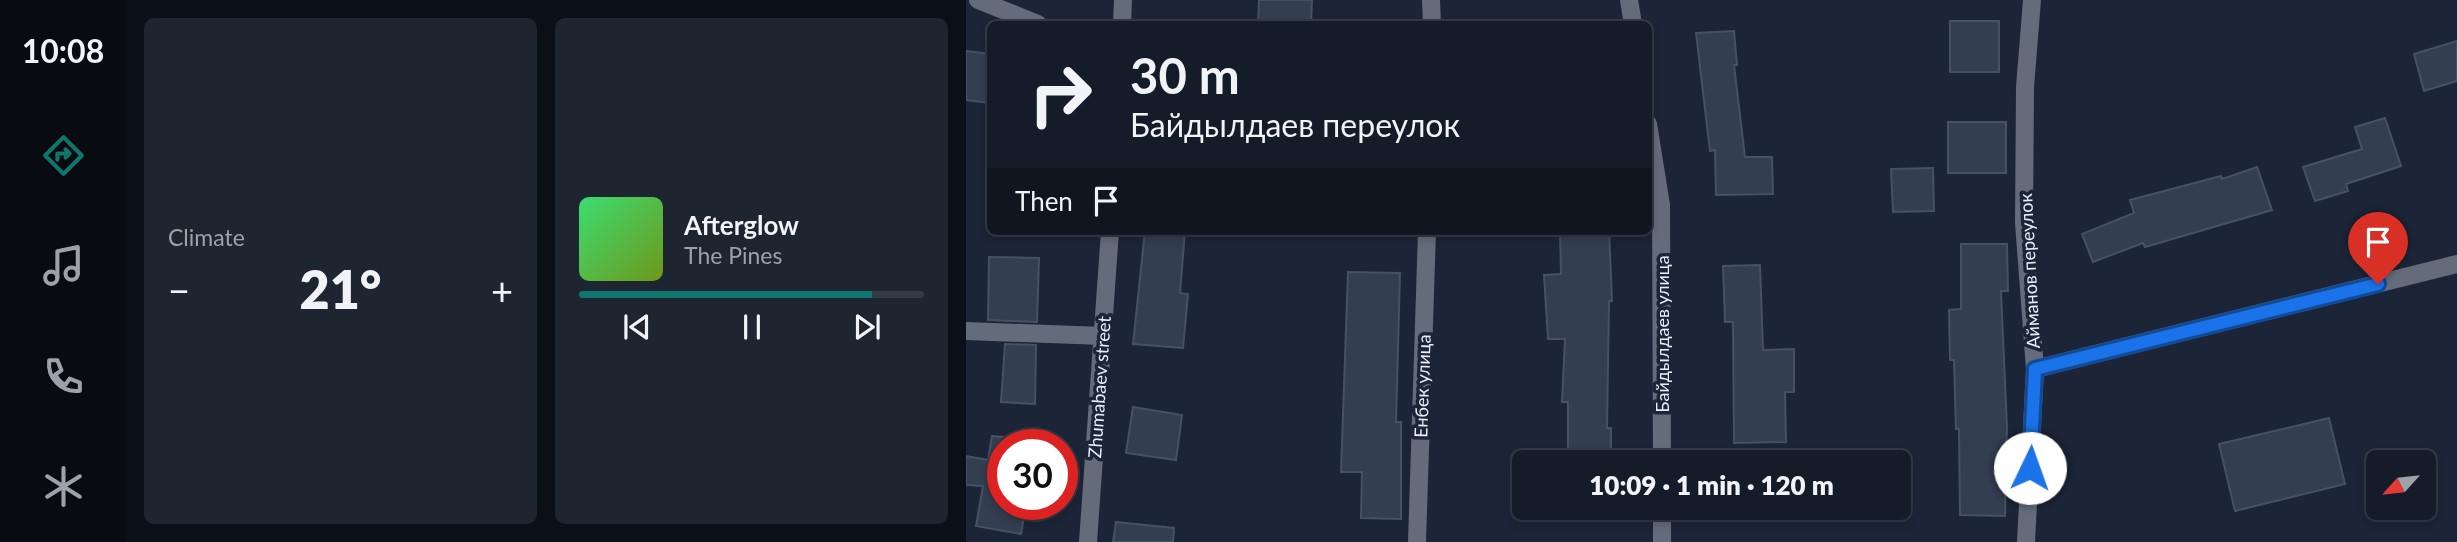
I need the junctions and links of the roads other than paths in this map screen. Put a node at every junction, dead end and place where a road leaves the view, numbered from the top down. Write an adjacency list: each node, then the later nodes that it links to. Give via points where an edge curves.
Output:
1 (978, 0): 6 (street)
2 (1123, 0): 7 (street)
3 (1431, 0): 8 (street)
4 (1629, 0): 9 (street)
5 (2032, 0): 16 (street, Айманов переулок, via 2025,87 2024,223)
6 (1030, 21)
7 (1122, 21)
8 (1432, 21)
9 (1632, 21)
10 (1652, 149): 17 (street, Байдылдаев улица, via 1661,205)
11 (1110, 235): 15 (street, Zhumabaev street)
12 (1427, 235): 20 (street, Енбек улица)
13 (2457, 264): 16 (street)
14 (966, 331): 15 (street)
15 (1103, 336): 19 (street, Zhumabaev street)
16 (2035, 369): 22 (street, Айманов переулок)
17 (1662, 450)
18 (1662, 520): 21 (street)
19 (1088, 542)
20 (1417, 542)
21 (1662, 542)
22 (2026, 542)

